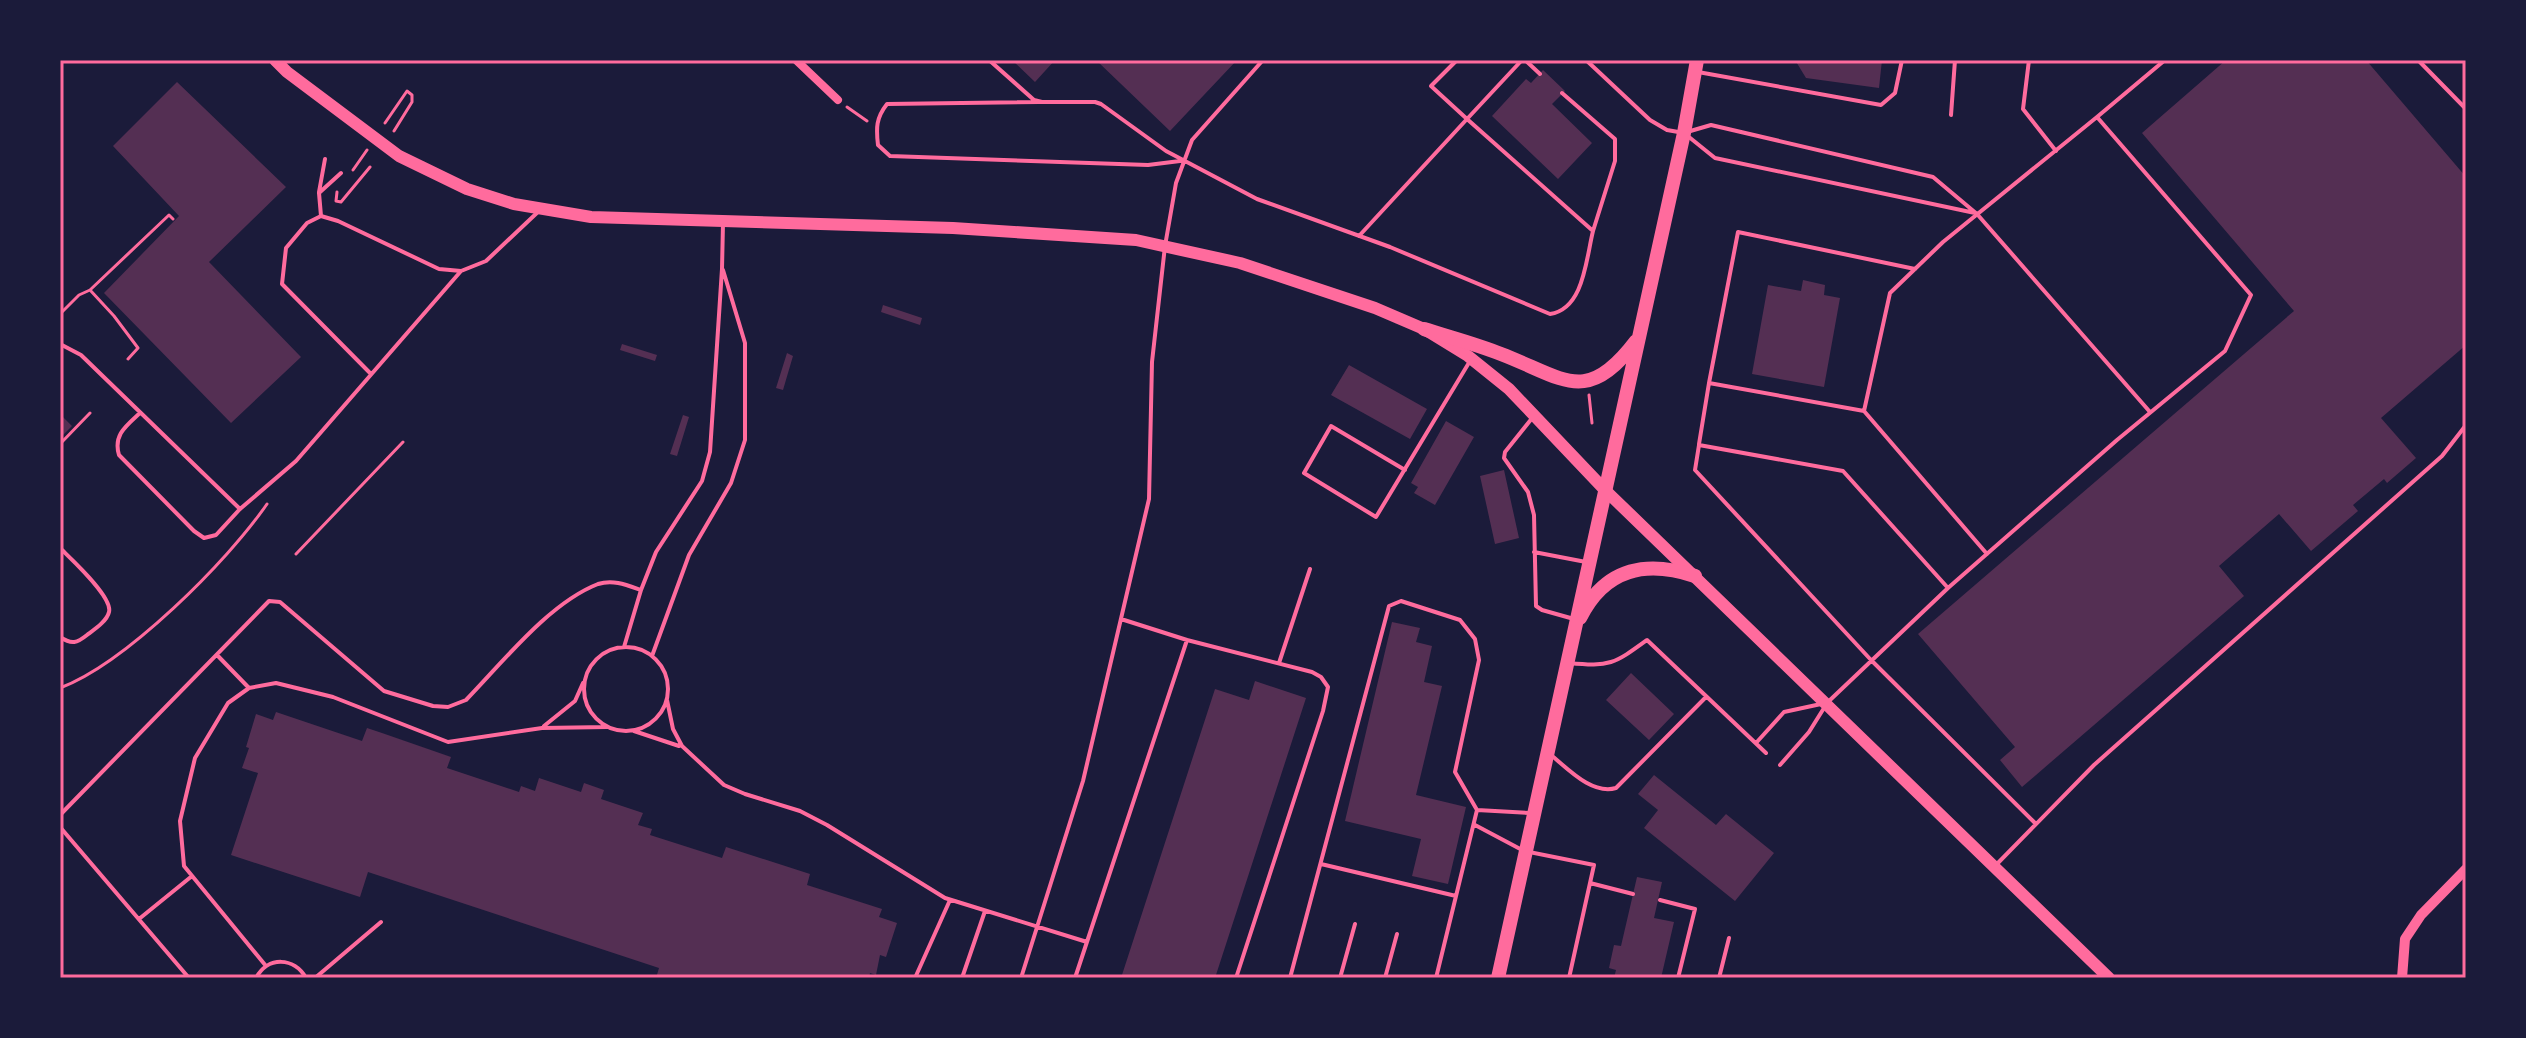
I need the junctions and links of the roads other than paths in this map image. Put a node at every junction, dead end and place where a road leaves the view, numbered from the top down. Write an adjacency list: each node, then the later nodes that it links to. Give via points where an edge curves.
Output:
1 (275, 60): 28 (main road, via 399,156 467,189)
2 (796, 60): 16 (street)
3 (989, 60): 17 (lane, via 1023,93)
4 (1263, 60): 25 (lane, via 1200,128)
5 (1457, 60): 21 (lane, via 1431,86)
6 (1523, 60): 14 (lane); 21 (lane)
7 (1586, 60): 22 (lane, via 1650,120)
8 (1902, 60): 13 (lane, via 1895,93 1881,105)
9 (1955, 60): 19 (lane)
10 (2029, 60): 23 (lane, via 2023,109)
11 (2165, 60): 20 (lane)
12 (2418, 60): 18 (lane)
13 (1696, 66): 22 (highway)
14 (1540, 74)
15 (1562, 93): 32 (lane, via 1615,139 1615,161)
16 (838, 100)
17 (1042, 102): 25 (lane, via 1101,104); 25 (lane, via 887,104 876,127 878,145 890,156 1148,165)
18 (2466, 109)
19 (1951, 115)
20 (2097, 117): 23 (lane); 45 (lane, via 2251,295 2225,351)
21 (1467, 119): 32 (lane); 33 (lane)
22 (1684, 133): 29 (lane, via 1715,158); 29 (lane, via 1711,125 1933,177); 39 (highway)
23 (2056, 151): 29 (lane)
24 (325, 159): 27 (lane)
25 (1182, 161): 33 (lane, via 1257,199); 34 (lane)
26 (341, 173): 27 (lane)
27 (319, 193): 30 (lane)
28 (542, 208): 31 (main road, via 591,217); 37 (lane, via 486,261)
29 (1977, 214): 36 (lane); 45 (lane)
30 (321, 216): 37 (lane, via 439,269); 42 (lane, via 307,223 286,248 282,284)
31 (723, 221): 34 (main road, via 953,228); 35 (lane)
32 (1593, 231): 33 (lane, via 1575,298 1564,310 1550,314)
33 (1359, 236)
34 (1165, 246): 38 (main road, via 1240,263); 61 (lane, via 1152,362 1149,499)
35 (722, 269): 60 (lane, via 710,452 702,481 656,552); 67 (lane, via 745,343 745,440 731,483 689,555)
36 (1915, 269): 43 (lane, via 1738,232); 44 (lane, via 1890,293)
37 (461, 271): 42 (lane)
38 (1424, 329): 39 (highway, via 1575,383 1610,371); 41 (main road)
39 (1639, 338): 51 (highway)
40 (60, 344): 46 (lane, via 81,355)
41 (1472, 359): 47 (main road); 50 (lane)
42 (371, 374): 52 (lane, via 296,461)
43 (1709, 383): 44 (lane); 49 (lane)
44 (1864, 411): 55 (lane)
45 (2150, 412): 55 (lane)
46 (140, 413): 52 (lane); 52 (lane, via 121,430 119,455 194,531 204,538 216,535)
47 (1534, 416): 51 (main road); 54 (lane, via 1504,458 1528,492)
48 (2466, 425): 87 (lane, via 2442,456)
49 (1699, 445): 59 (lane, via 1843,471); 68 (lane, via 1695,470)
50 (1405, 470): 50 (lane, via 1376,517 1304,473 1331,426)
51 (1605, 490): 56 (highway); 58 (main road)
52 (240, 509)
53 (60, 548): 63 (lane, via 108,600 109,611 78,643)
54 (1534, 552): 56 (lane); 62 (lane, via 1536,606)
55 (1987, 554): 59 (lane)
56 (1588, 563): 62 (highway)
57 (1310, 569): 69 (lane)
58 (1695, 576): 62 (highway, via 1663,567 1624,573 1598,593); 75 (main road)
59 (1948, 588): 68 (lane)
60 (641, 590): 65 (lane); 66 (lane, via 600,583 551,612 466,700 448,707 384,691 280,602 269,601)
61 (1120, 619): 64 (lane); 104 (lane, via 1083,781)
62 (1575, 626): 70 (highway)
63 (60, 637)
64 (1187, 640): 69 (lane); 107 (lane)
65 (624, 647): 67 (lane); 71 (lane, via 605,652)
66 (216, 655): 72 (lane); 86 (lane)
67 (652, 656): 74 (lane, via 665,672)
68 (1871, 660): 75 (lane); 87 (lane)
69 (1279, 663): 117 (lane, via 1312,672 1328,687)
70 (1566, 663): 73 (lane, via 1613,663 1647,640); 81 (highway)
71 (587, 673): 76 (lane, via 585,700); 77 (lane, via 575,701)
72 (249, 688): 77 (lane, via 276,683 333,697 448,742); 94 (lane, via 228,703 195,758 180,821 184,866)
73 (1706, 697): 79 (lane); 81 (lane, via 1616,788 1596,788)
74 (667, 700): 78 (lane, via 652,723); 80 (lane)
75 (1827, 702): 79 (lane, via 1784,712); 83 (lane); 92 (main road)
76 (607, 727): 77 (lane); 78 (lane)
77 (542, 728)
78 (632, 731): 80 (lane)
79 (1756, 744): 82 (lane)
80 (682, 746): 98 (lane, via 724,785 800,811)
81 (1546, 752): 85 (highway)
82 (1766, 753)
83 (1780, 765)
84 (1477, 810): 85 (lane); 88 (lane); 91 (lane, via 1455,772 1479,660 1475,639 1460,620 1401,601 1389,606 1382,629)
85 (1533, 814): 90 (highway)
86 (60, 815)
87 (2035, 823): 92 (lane)
88 (1474, 825): 90 (lane); 97 (lane)
89 (60, 827): 101 (lane)
90 (1524, 851): 95 (lane, via 1594,865); 122 (highway)
91 (1321, 864): 97 (lane); 118 (lane)
92 (1994, 868): 126 (main road)
93 (2466, 869): 127 (street, via 2405,939)
94 (192, 876): 101 (lane); 108 (lane)
95 (1590, 883): 96 (lane); 123 (lane)
96 (1633, 894)
97 (1456, 896): 121 (lane)
98 (950, 900): 100 (lane); 113 (lane)
99 (1660, 900): 124 (lane, via 1695,909)
100 (985, 911): 104 (lane); 114 (lane)
101 (139, 919): 109 (lane)
102 (381, 922): 112 (lane)
103 (1355, 924): 119 (lane)
104 (1037, 928): 107 (lane); 115 (lane)
105 (1397, 934): 120 (lane)
106 (1729, 938): 125 (lane)
107 (1087, 942): 116 (lane)
108 (266, 966): 110 (lane); 111 (lane, via 292,963)
109 (189, 978)
110 (256, 978)
111 (306, 978)
112 (315, 978)
113 (915, 978)
114 (962, 978)
115 (1021, 978)
116 (1075, 978)
117 (1236, 978)
118 (1290, 978)
119 (1340, 978)
120 (1385, 978)
121 (1436, 978)
122 (1498, 978)
123 (1569, 978)
124 (1678, 978)
125 (1719, 978)
126 (2109, 978)
127 (2402, 978)

